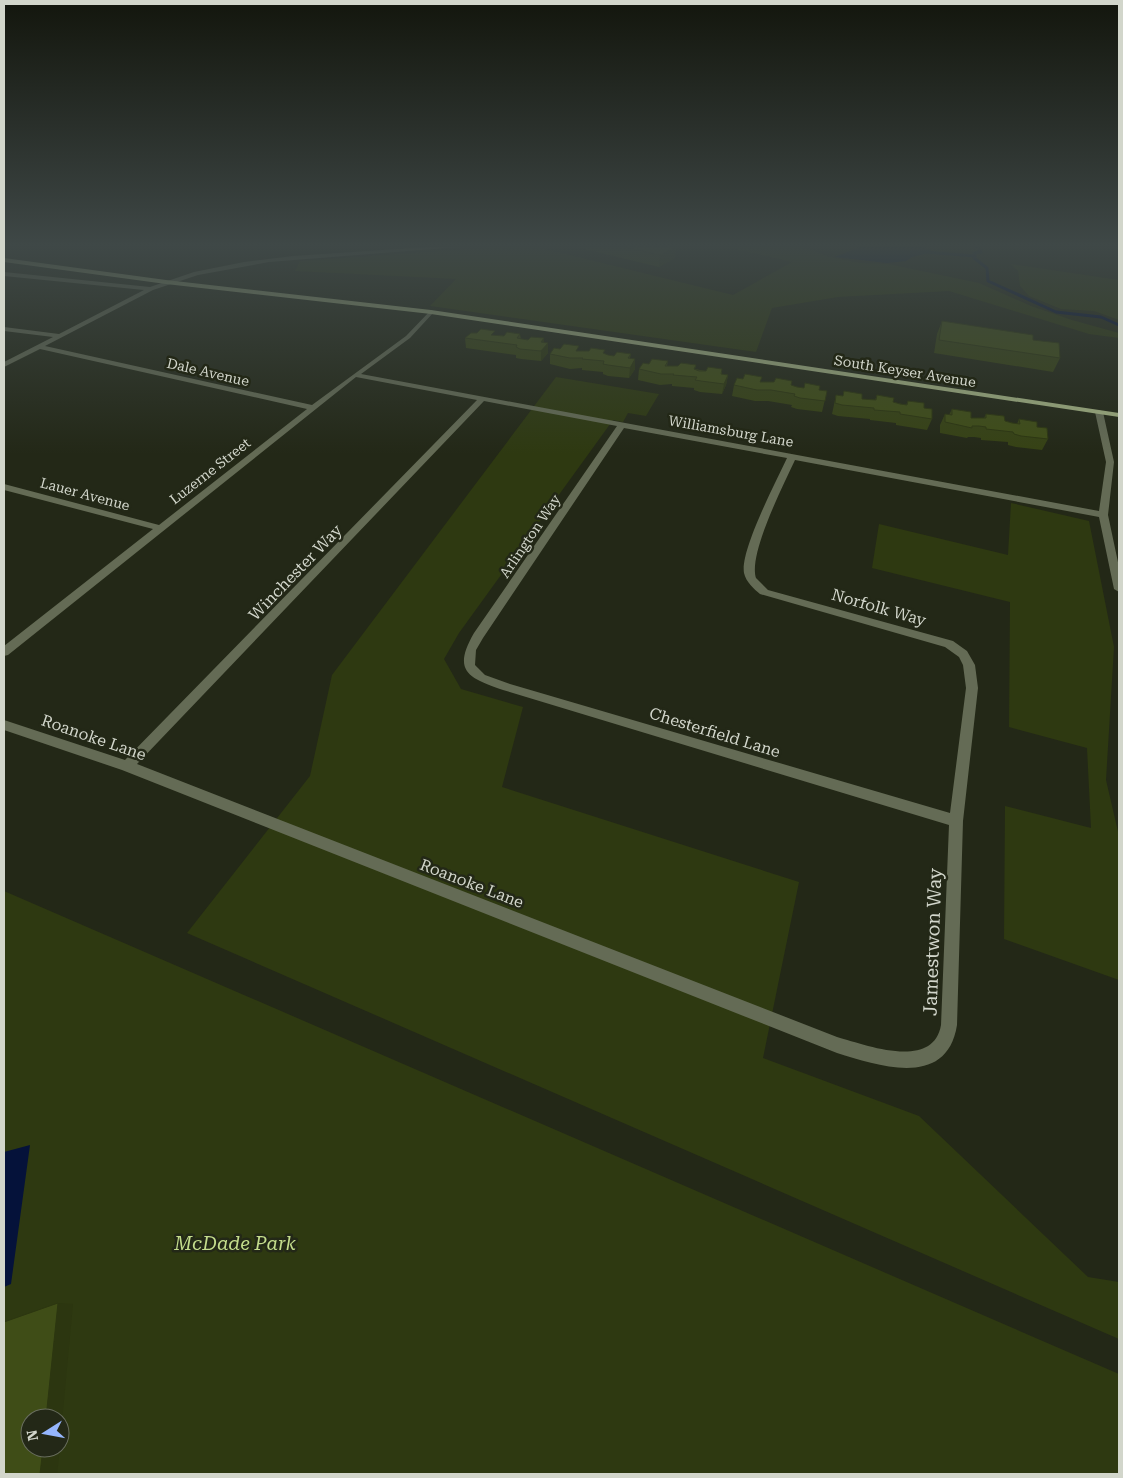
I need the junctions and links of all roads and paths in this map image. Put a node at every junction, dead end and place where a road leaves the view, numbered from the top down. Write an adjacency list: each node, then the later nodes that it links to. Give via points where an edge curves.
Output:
1 (100, 316): 5 (street)
2 (427, 316): 8 (street, Luzerne Street, via 408,337)
3 (458, 316): 11 (main road, South Keyser Avenue)
4 (4, 329): 5 (street)
5 (61, 336): 6 (street)
6 (39, 347): 7 (street); 10 (street, Dale Avenue)
7 (4, 365)
8 (355, 375): 9 (street, Williamsburg Lane); 10 (street, Luzerne Street)
9 (483, 398): 13 (street, Williamsburg Lane); 23 (street, Winchester Way)
10 (313, 408): 18 (street, Luzerne Street)
11 (1099, 412): 12 (main road, South Keyser Avenue); 15 (street)
12 (1119, 415)
13 (622, 426): 14 (street, Williamsburg Lane); 21 (street, Arlington Way, via 478,636 470,650)
14 (792, 456): 17 (street, Williamsburg Lane); 24 (street, Norfolk Way, via 752,552 749,570 753,583 764,592 948,644 964,654 972,688)
15 (1114, 463): 17 (street)
16 (4, 487): 18 (street, Lauer Avenue)
17 (1103, 515): 19 (street)
18 (158, 528): 20 (street, Luzerne Street)
19 (1119, 589)
20 (4, 652)
21 (469, 666): 24 (street, Chesterfield Lane, via 481,678 507,687)
22 (4, 725): 23 (street, Roanoke Lane)
23 (127, 766): 25 (street, Roanoke Lane, via 837,1045 894,1061)
24 (956, 821): 25 (street, Jamestwon Way, via 949,1025 944,1042)
25 (929, 1056)

